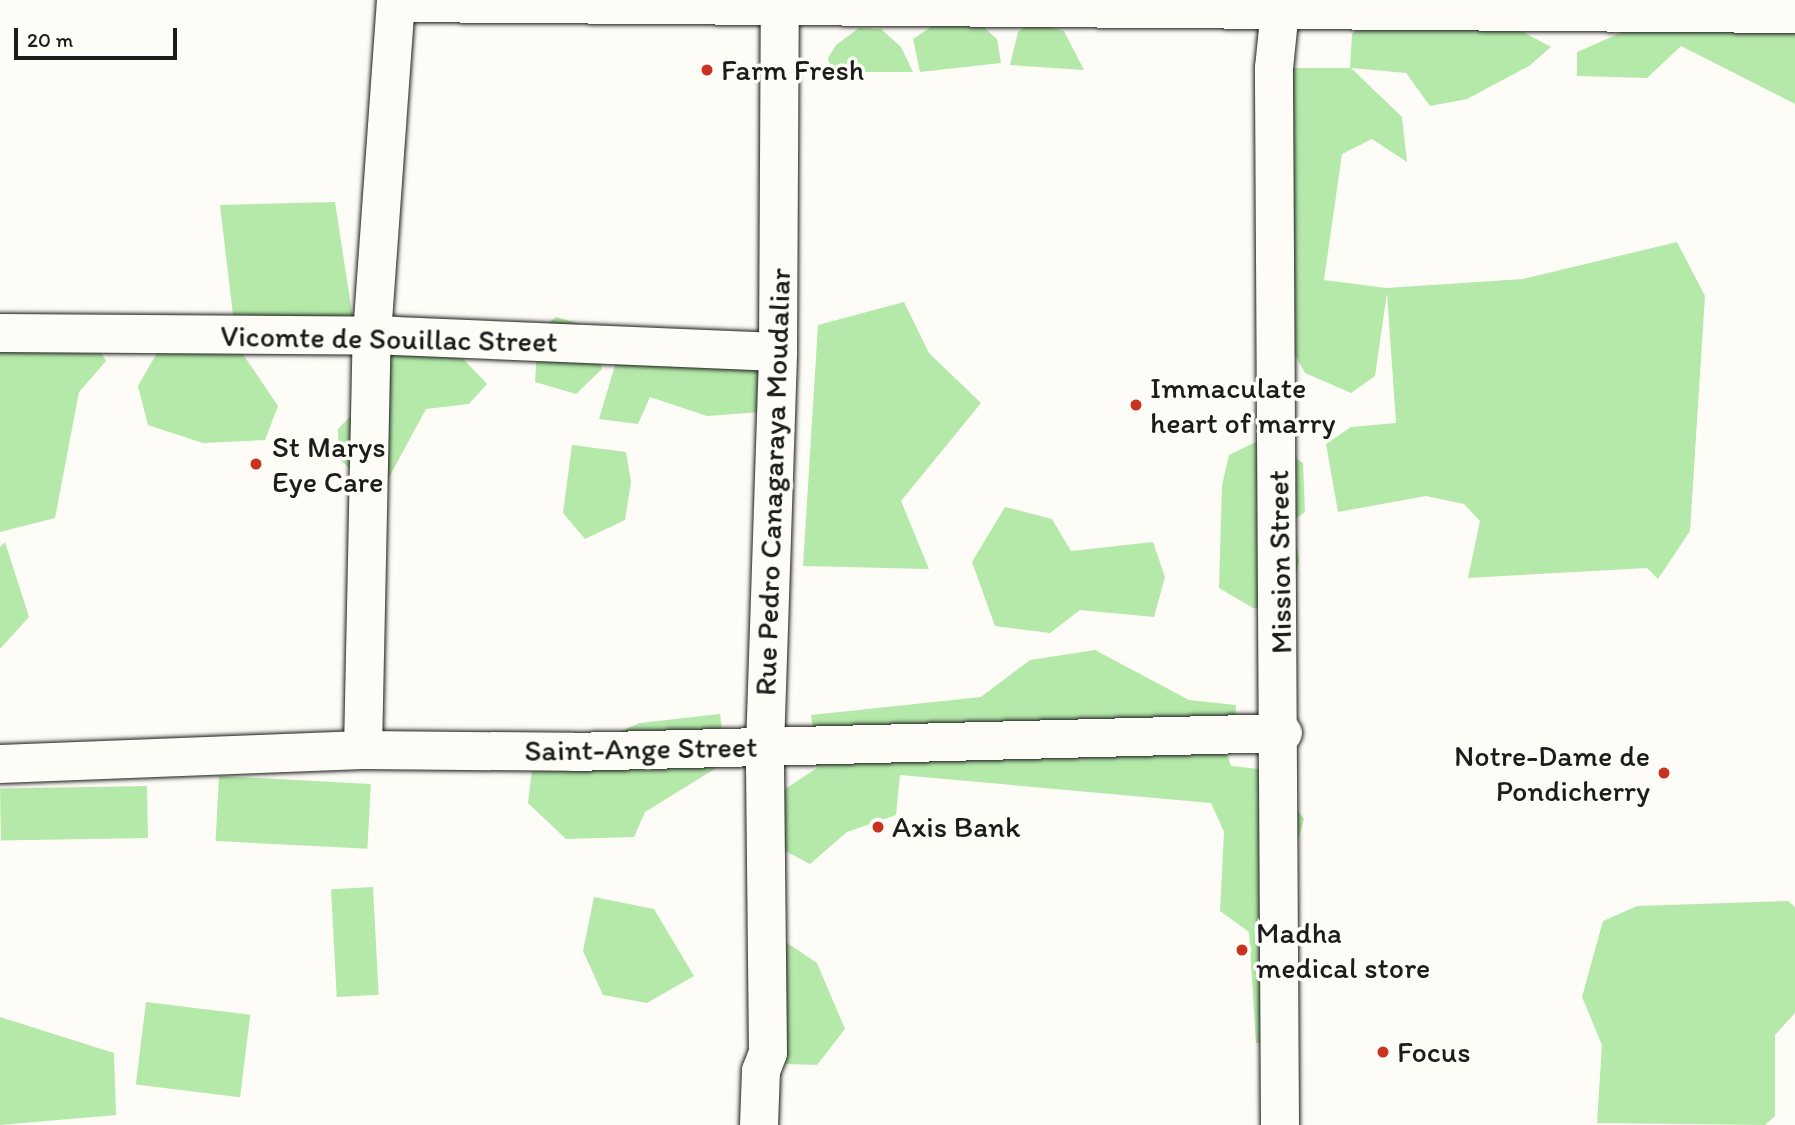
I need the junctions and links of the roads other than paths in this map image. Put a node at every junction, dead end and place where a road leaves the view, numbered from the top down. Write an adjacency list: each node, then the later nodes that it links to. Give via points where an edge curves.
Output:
1 (396, 1): 3 (street); 6 (street)
2 (1281, 4): 3 (street); 4 (street); 8 (street, Mission Street, via 1274,68)
3 (780, 6): 7 (street, Rue Pedro Canagaraya Moudaliar)
4 (1795, 14)
5 (0, 333): 6 (street, Vicomte de Souillac Street)
6 (372, 335): 7 (street, Vicomte de Souillac Street); 10 (street)
7 (778, 352): 9 (street, Rue Pedro Canagaraya Moudaliar)
8 (1283, 733): 9 (street, Saint-Ange Street); 13 (street, Mission Street)
9 (765, 748): 10 (street, Saint-Ange Street); 12 (street, Rue Pedro Canagaraya Moudaliar, via 768,1053 761,1071)
10 (363, 750): 11 (street, Saint-Ange Street)
11 (0, 764)
12 (760, 1125)
13 (1280, 1125)

